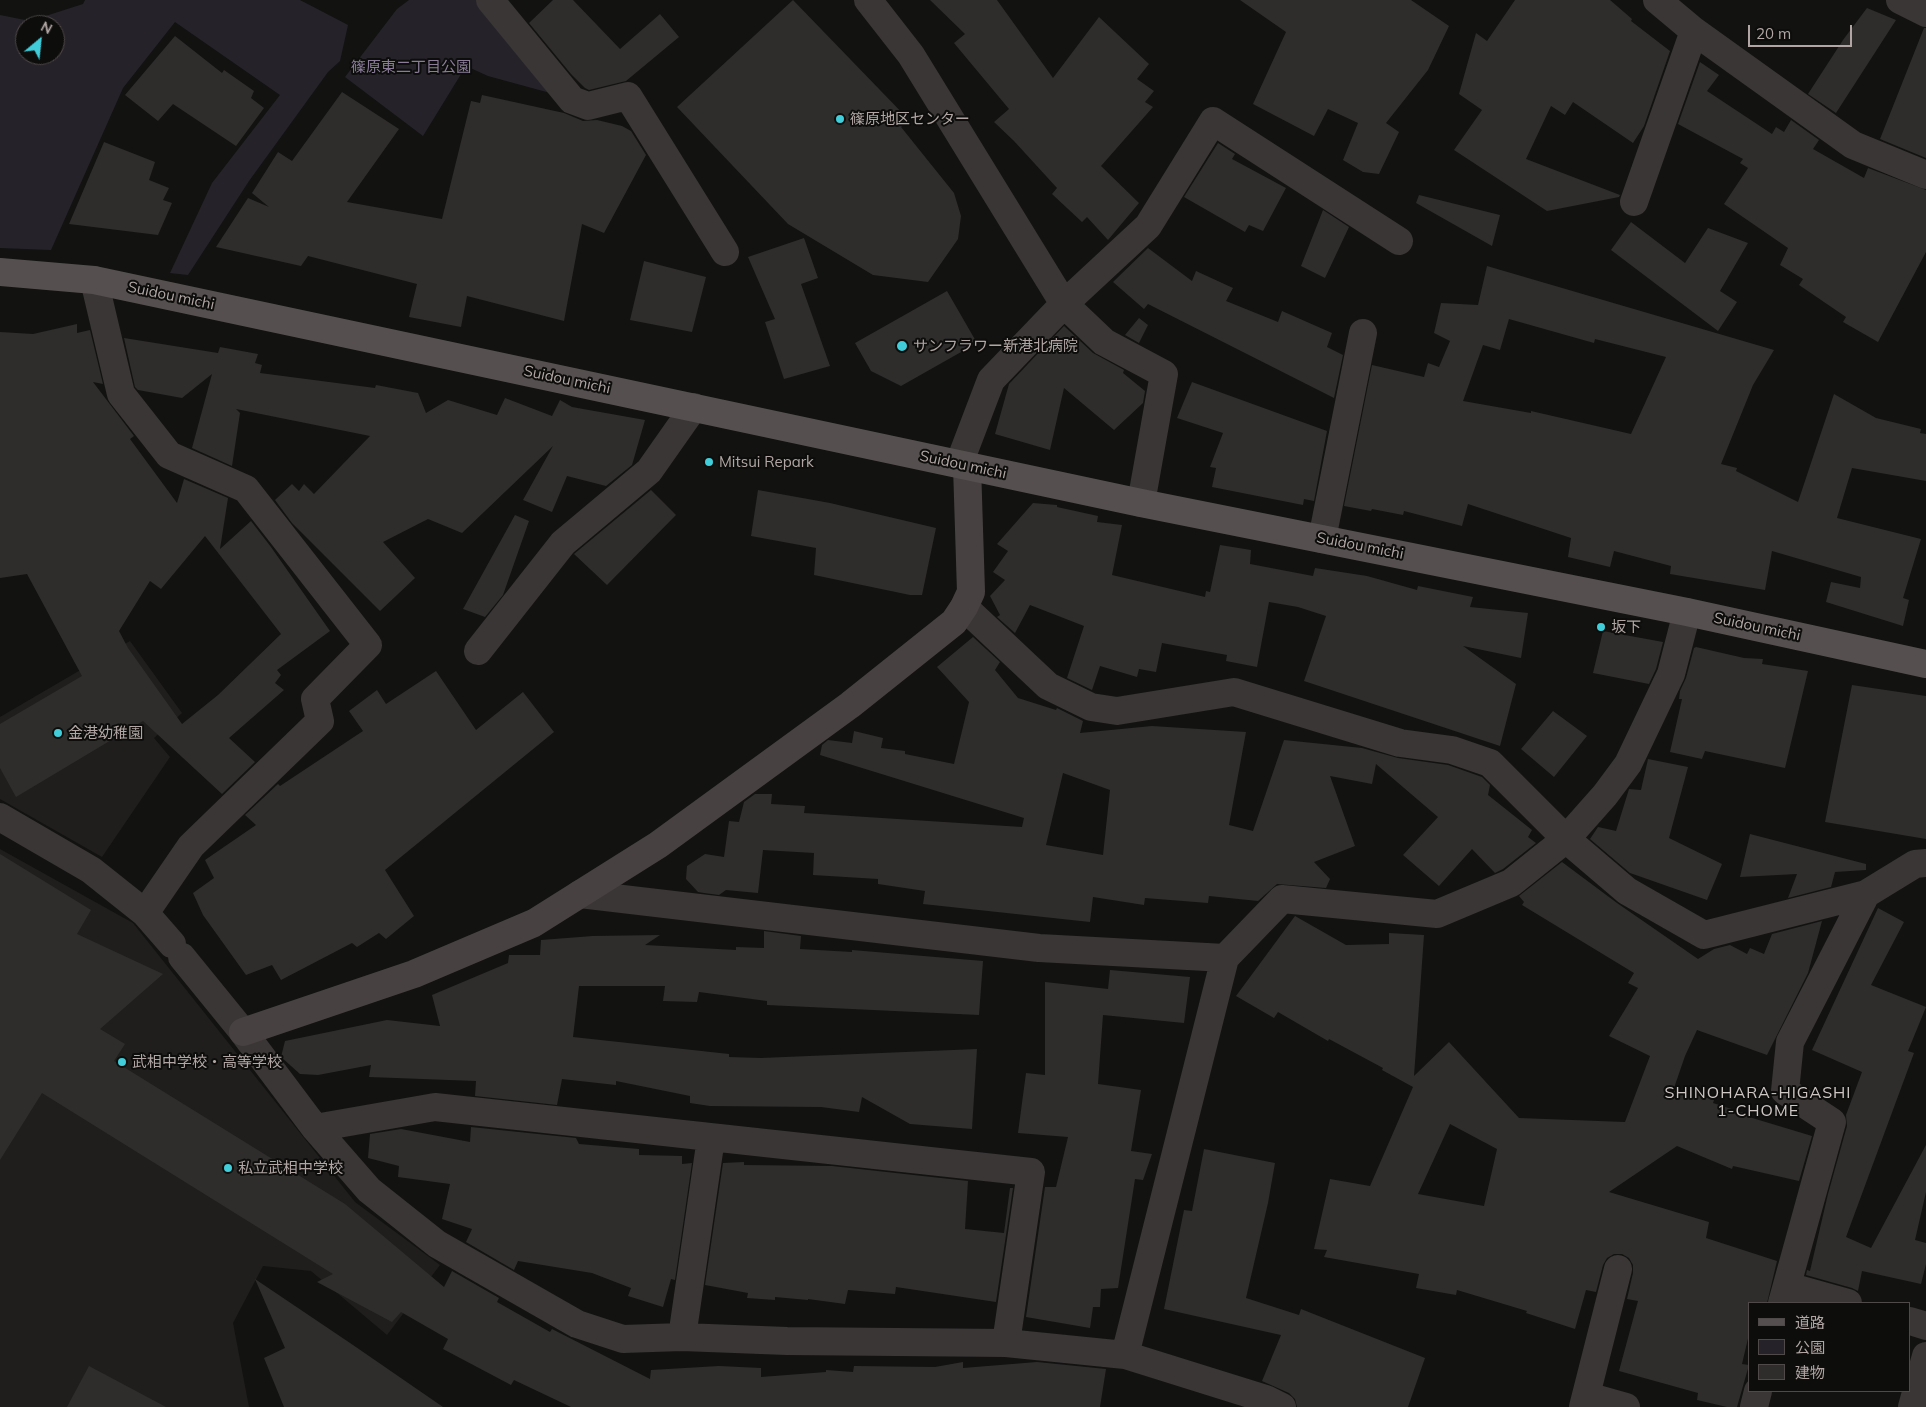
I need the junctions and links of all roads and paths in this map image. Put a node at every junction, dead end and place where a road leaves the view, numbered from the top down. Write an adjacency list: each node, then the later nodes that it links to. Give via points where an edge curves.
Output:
1 (490, 0): 10 (street, via 572,100 588,106 628,96)
2 (868, 0): 13 (street, via 911,55)
3 (1657, 0): 6 (street)
4 (1900, 0): 5 (street)
5 (1926, 12)
6 (1694, 31): 7 (street, via 1853,144); 8 (street)
7 (1926, 175)
8 (1634, 202)
9 (1399, 241): 13 (street, via 1213,121 1148,226)
10 (725, 252)
11 (0, 272): 12 (main road, Suidou michi)
12 (94, 280): 15 (main road, Suidou michi); 28 (street, via 121,394 169,455 246,489 368,644 315,699 320,721 191,846)
13 (1064, 304): 16 (street, via 991,380); 17 (street, via 1104,342 1164,374)
14 (1363, 333): 18 (street)
15 (694, 407): 16 (main road, Suidou michi); 21 (street, via 648,471 563,543)
16 (963, 465): 17 (main road, Suidou michi); 19 (street, via 971,592)
17 (1141, 503): 18 (main road, Suidou michi)
18 (1322, 538): 20 (main road, Suidou michi)
19 (964, 607): 24 (street, via 1048,686 1091,707 1117,711 1234,692 1400,743 1452,750 1490,763); 26 (street, via 954,622 850,705 658,845)
20 (1687, 612): 22 (main road, Suidou michi); 24 (street, via 1671,674 1628,764)
21 (478, 651)
22 (1926, 664)
23 (0, 817): 28 (street, via 91,870)
24 (1566, 839): 27 (street, via 1627,891 1704,935); 29 (street, via 1511,882 1437,914 1282,899)
25 (1926, 863): 27 (street, via 1915,864)
26 (580, 894): 29 (street, via 1039,948); 30 (street, via 534,923 414,974)
27 (1866, 894): 34 (street, via 1790,1042 1785,1091 1832,1122)
28 (145, 913): 30 (street)
29 (1225, 958): 40 (street)
30 (243, 1032): 31 (street)
31 (316, 1128): 32 (street, via 435,1108); 38 (street, via 369,1190 445,1249 577,1324 623,1338)
32 (712, 1138): 38 (street); 39 (street, via 1031,1172)
33 (1618, 1269): 43 (street)
34 (1784, 1294): 35 (street)
35 (1841, 1302)
36 (1911, 1321): 37 (street)
37 (1926, 1326)
38 (682, 1337): 39 (street)
39 (1006, 1343): 40 (street)
40 (1124, 1355): 44 (street, via 1266,1399)
41 (1926, 1356): 47 (street)
42 (1758, 1392): 46 (street)
43 (1585, 1402): 45 (street)
44 (1282, 1407)
45 (1626, 1407)
46 (1754, 1407)
47 (1912, 1407)

